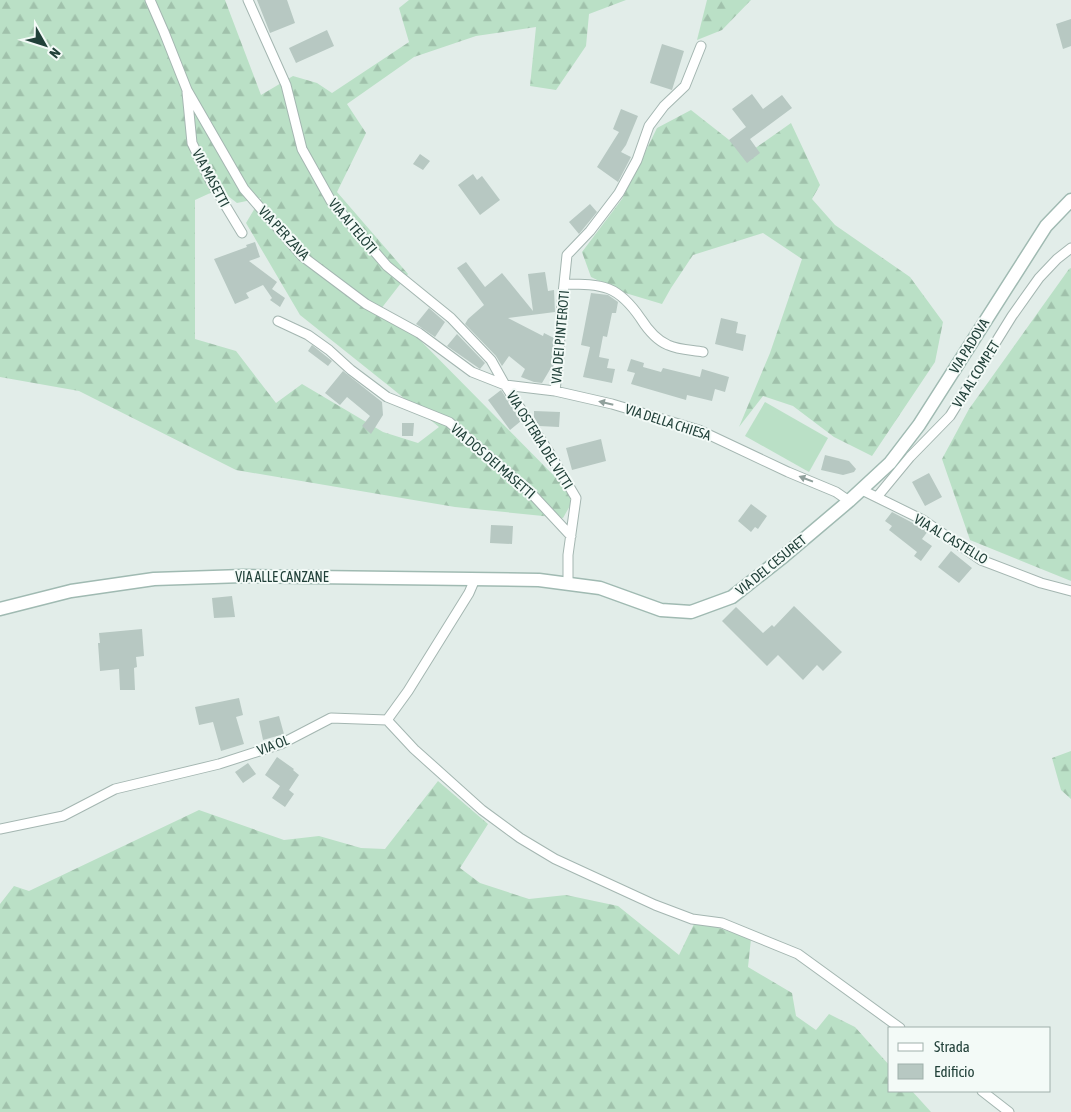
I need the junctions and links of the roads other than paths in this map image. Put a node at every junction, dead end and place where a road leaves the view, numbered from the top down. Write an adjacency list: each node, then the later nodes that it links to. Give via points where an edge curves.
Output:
1 (150, 0): 4 (street, VIA PER ZAVA)
2 (248, 0): 11 (street, VIA AI TELÒTI, via 286,85 302,149 331,202 387,266 451,318 491,360)
3 (701, 46): 8 (street, VIA DEI PINTEROTI, via 685,86 649,126 637,160 619,193 567,255)
4 (187, 90): 6 (street, VIA MASETTI, via 192,143); 11 (street, VIA PER ZAVA, via 244,189 302,256 366,304 419,333 472,372)
5 (1071, 200): 13 (main road, VIA PADOVA, via 1046,226 919,425 890,463)
6 (242, 233)
7 (1071, 248): 14 (street, VIA AL COMPET, via 1039,278 950,416)
8 (564, 284): 10 (street, VIA DEI PINTEROTI, via 594,284 615,291 632,306 651,334 669,346); 12 (street, VIA DEI PINTEROTI)
9 (278, 321): 16 (street, VIA DOS DEI MASETTI, via 308,335 388,397 449,422 531,493)
10 (703, 352)
11 (505, 385): 12 (street, VIA DELLA CHIESA); 16 (street, VIA OSTERIA DEL VITTI, via 576,498)
12 (555, 391): 15 (street, VIA DELLA CHIESA, one-way to 12, via 698,430)
13 (862, 490): 14 (street, VIA AL CASTELLO); 15 (main road, VIA PADOVA)
14 (877, 497): 19 (street, VIA AL CASTELLO, via 923,520 981,560)
15 (849, 501): 18 (main road, VIA DEL CESURET, via 732,597 691,612 661,610 600,588)
16 (571, 536): 18 (street, VIA OSTERIA DEL VITTI)
17 (475, 578): 18 (main road, VIA ALLE CANZANE); 20 (main road, VIA ALLE CANZANE, via 242,576 154,579 71,591); 21 (street, via 459,609)
18 (568, 583)
19 (1071, 591)
20 (0, 609)
21 (387, 720): 22 (street, VIA OL, via 331,718 281,744 219,764 115,790 63,816); 23 (street, via 482,810 520,838 555,859 655,905 692,919 722,923 798,954)
22 (0, 829)
23 (899, 1027)
24 (983, 1092): 25 (street)
25 (1009, 1112)

